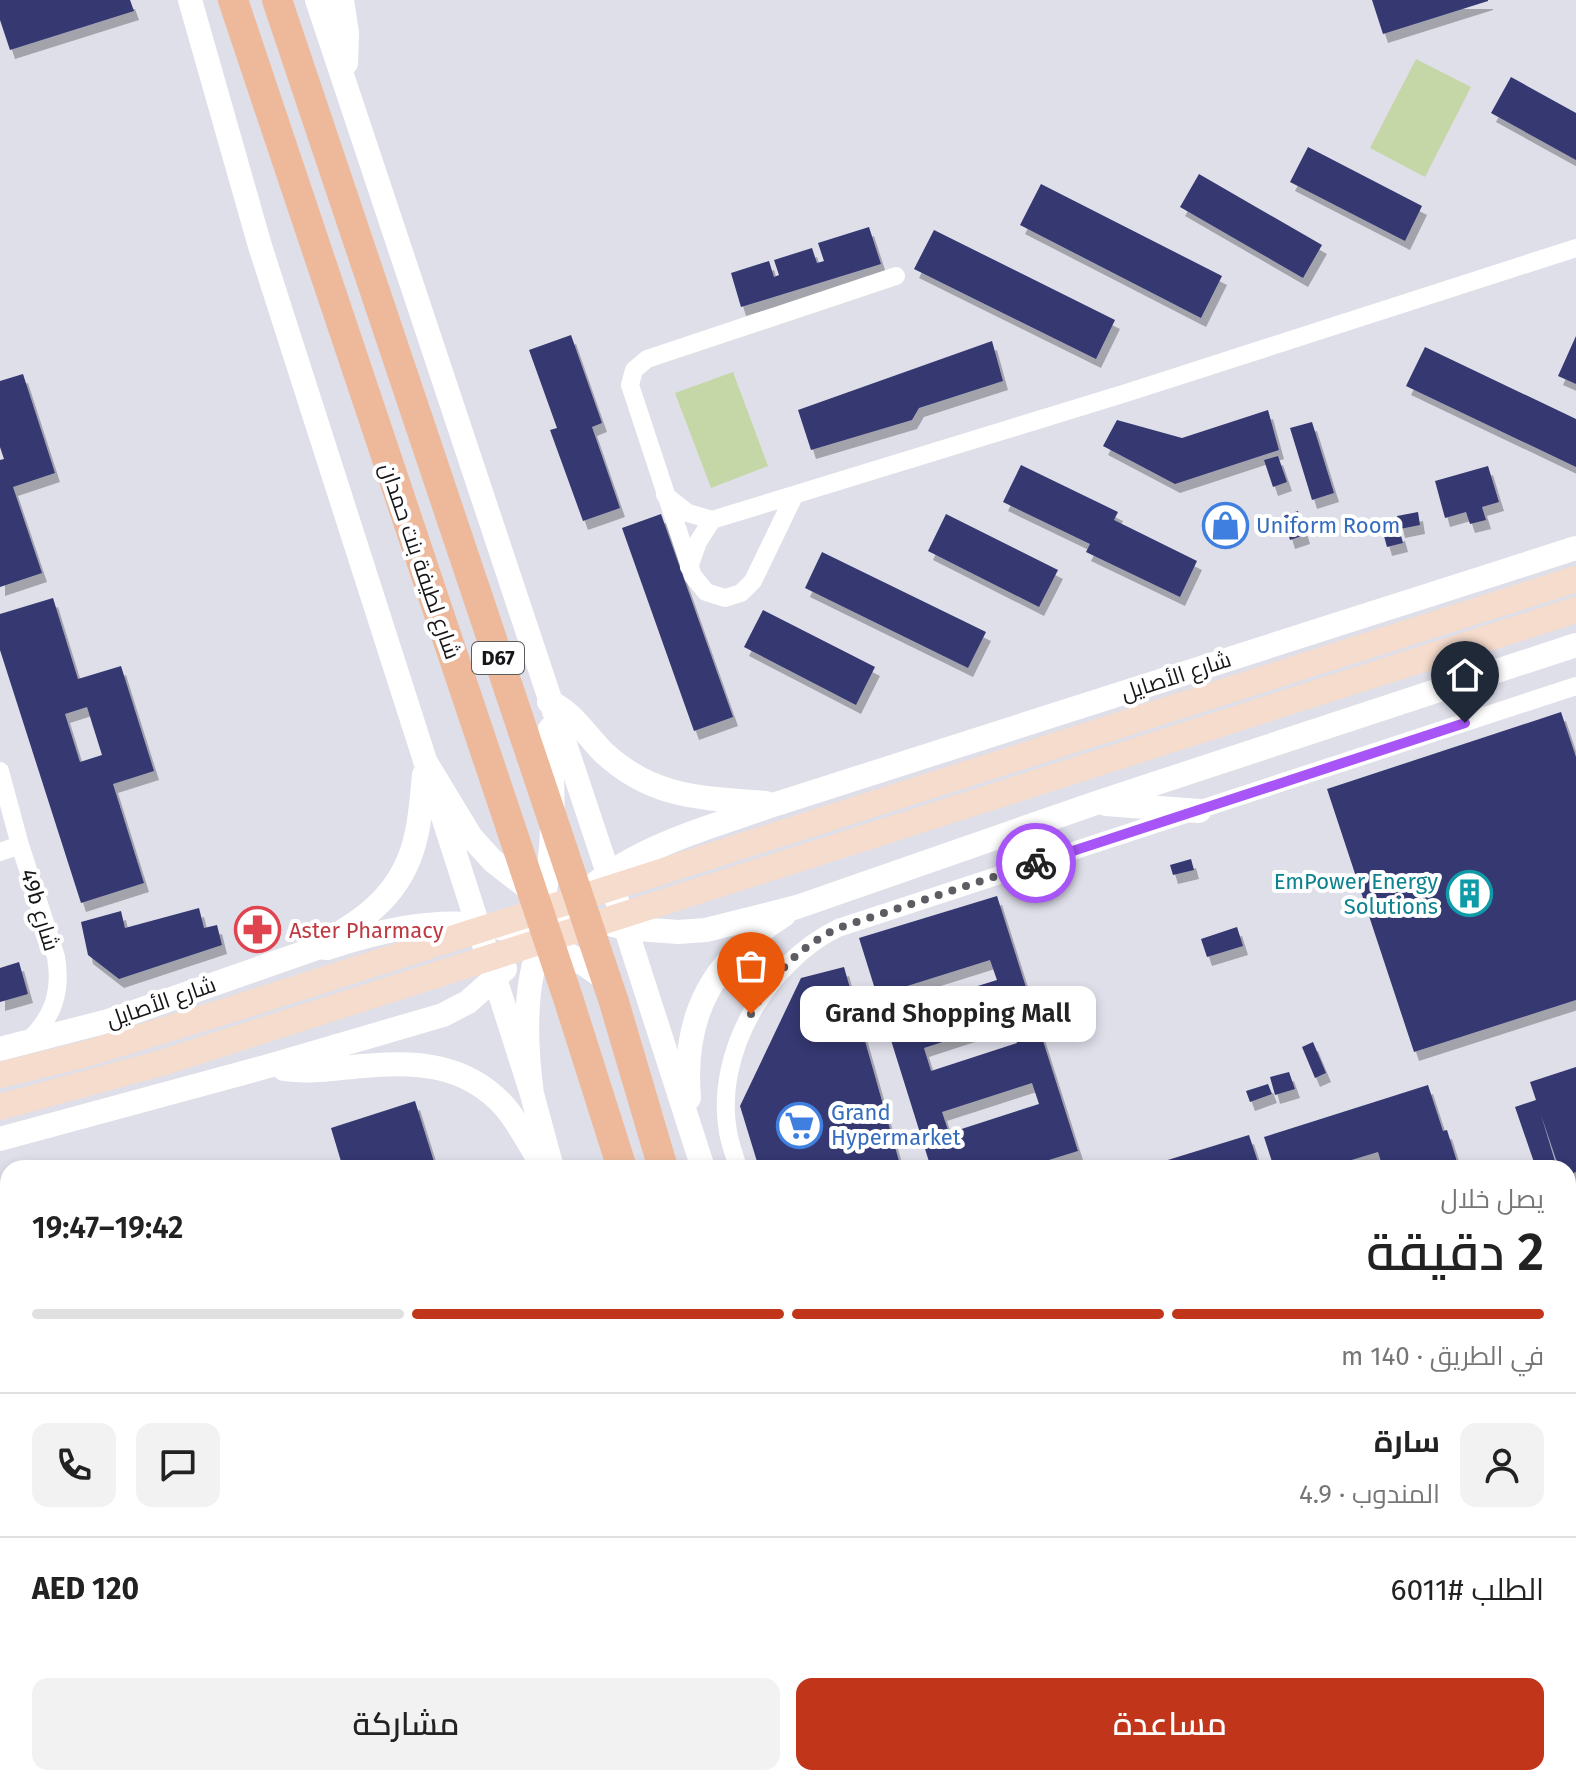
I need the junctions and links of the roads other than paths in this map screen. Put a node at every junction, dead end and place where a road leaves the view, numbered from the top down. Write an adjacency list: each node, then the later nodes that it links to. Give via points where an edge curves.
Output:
1 (190, 0): 19 (street, via 260,246)
2 (233, 0): 45 (main road, شارع لطيفة بنت حمدان / D67)
3 (277, 0): 46 (main road, شارع لطيفة بنت حمدان / D67, via 614,1002)
4 (317, 0): 6 (street)
5 (342, 0): 6 (street)
6 (345, 78): 18 (street)
7 (1576, 248): 10 (street)
8 (896, 276): 9 (street, via 640,364 630,385)
9 (665, 495): 11 (street, via 688,513); 13 (street)
10 (794, 496): 11 (street); 13 (street, via 753,581 741,593 715,597 699,585)
11 (712, 520): 13 (street)
12 (1576, 548): 22 (street, شارع الأصايل)
13 (689, 567)
14 (1576, 579): 38 (main road, via 206,1017)
15 (1576, 610): 40 (main road, via 176,1059)
16 (1576, 645): 21 (street)
17 (1576, 686): 23 (street)
18 (549, 702): 22 (street, via 646,784 695,798); 26 (street); 27 (street, via 554,831)
19 (425, 761): 27 (street, via 471,837); 30 (street); 33 (street, via 416,843 405,871 373,910)
20 (0, 771): 24 (street, 49b شارع)
21 (1096, 803): 23 (street); 28 (street)
22 (776, 804): 26 (street, شارع الأصايل, via 653,848)
23 (1199, 811): 48 (street, via 848,924 814,940 759,999 736,1049 727,1104)
24 (20, 845): 25 (street); 35 (street, 49b شارع, via 59,976 51,1014)
25 (0, 852)
26 (608, 873): 29 (street, شارع الأصايل); 31 (street)
27 (543, 900): 29 (street); 32 (street)
28 (797, 907): 31 (street, via 706,930); 41 (street, via 739,951 707,990 687,1052)
29 (567, 910): 31 (street); 32 (street, شارع الأصايل)
30 (478, 924): 32 (street); 33 (street, via 419,924); 34 (street)
31 (624, 928): 41 (street)
32 (536, 938): 34 (street); 39 (street, via 527,1021); 41 (street, via 591,967 624,999 645,1034 675,1113)
33 (320, 947): 35 (street, شارع الأصايل, via 108,1021)
34 (495, 981): 37 (street, via 443,1015); 39 (street)
35 (26, 1043): 36 (street, شارع الأصايل)
36 (0, 1049)
37 (265, 1067): 42 (street); 43 (street, via 319,1070 408,1063 461,1074 505,1108)
38 (0, 1075)
39 (532, 1094): 44 (street)
40 (0, 1107)
41 (691, 1132): 47 (street)
42 (0, 1139)
43 (539, 1160)
44 (550, 1160)
45 (619, 1160)
46 (661, 1160)
47 (700, 1160)
48 (736, 1160)

